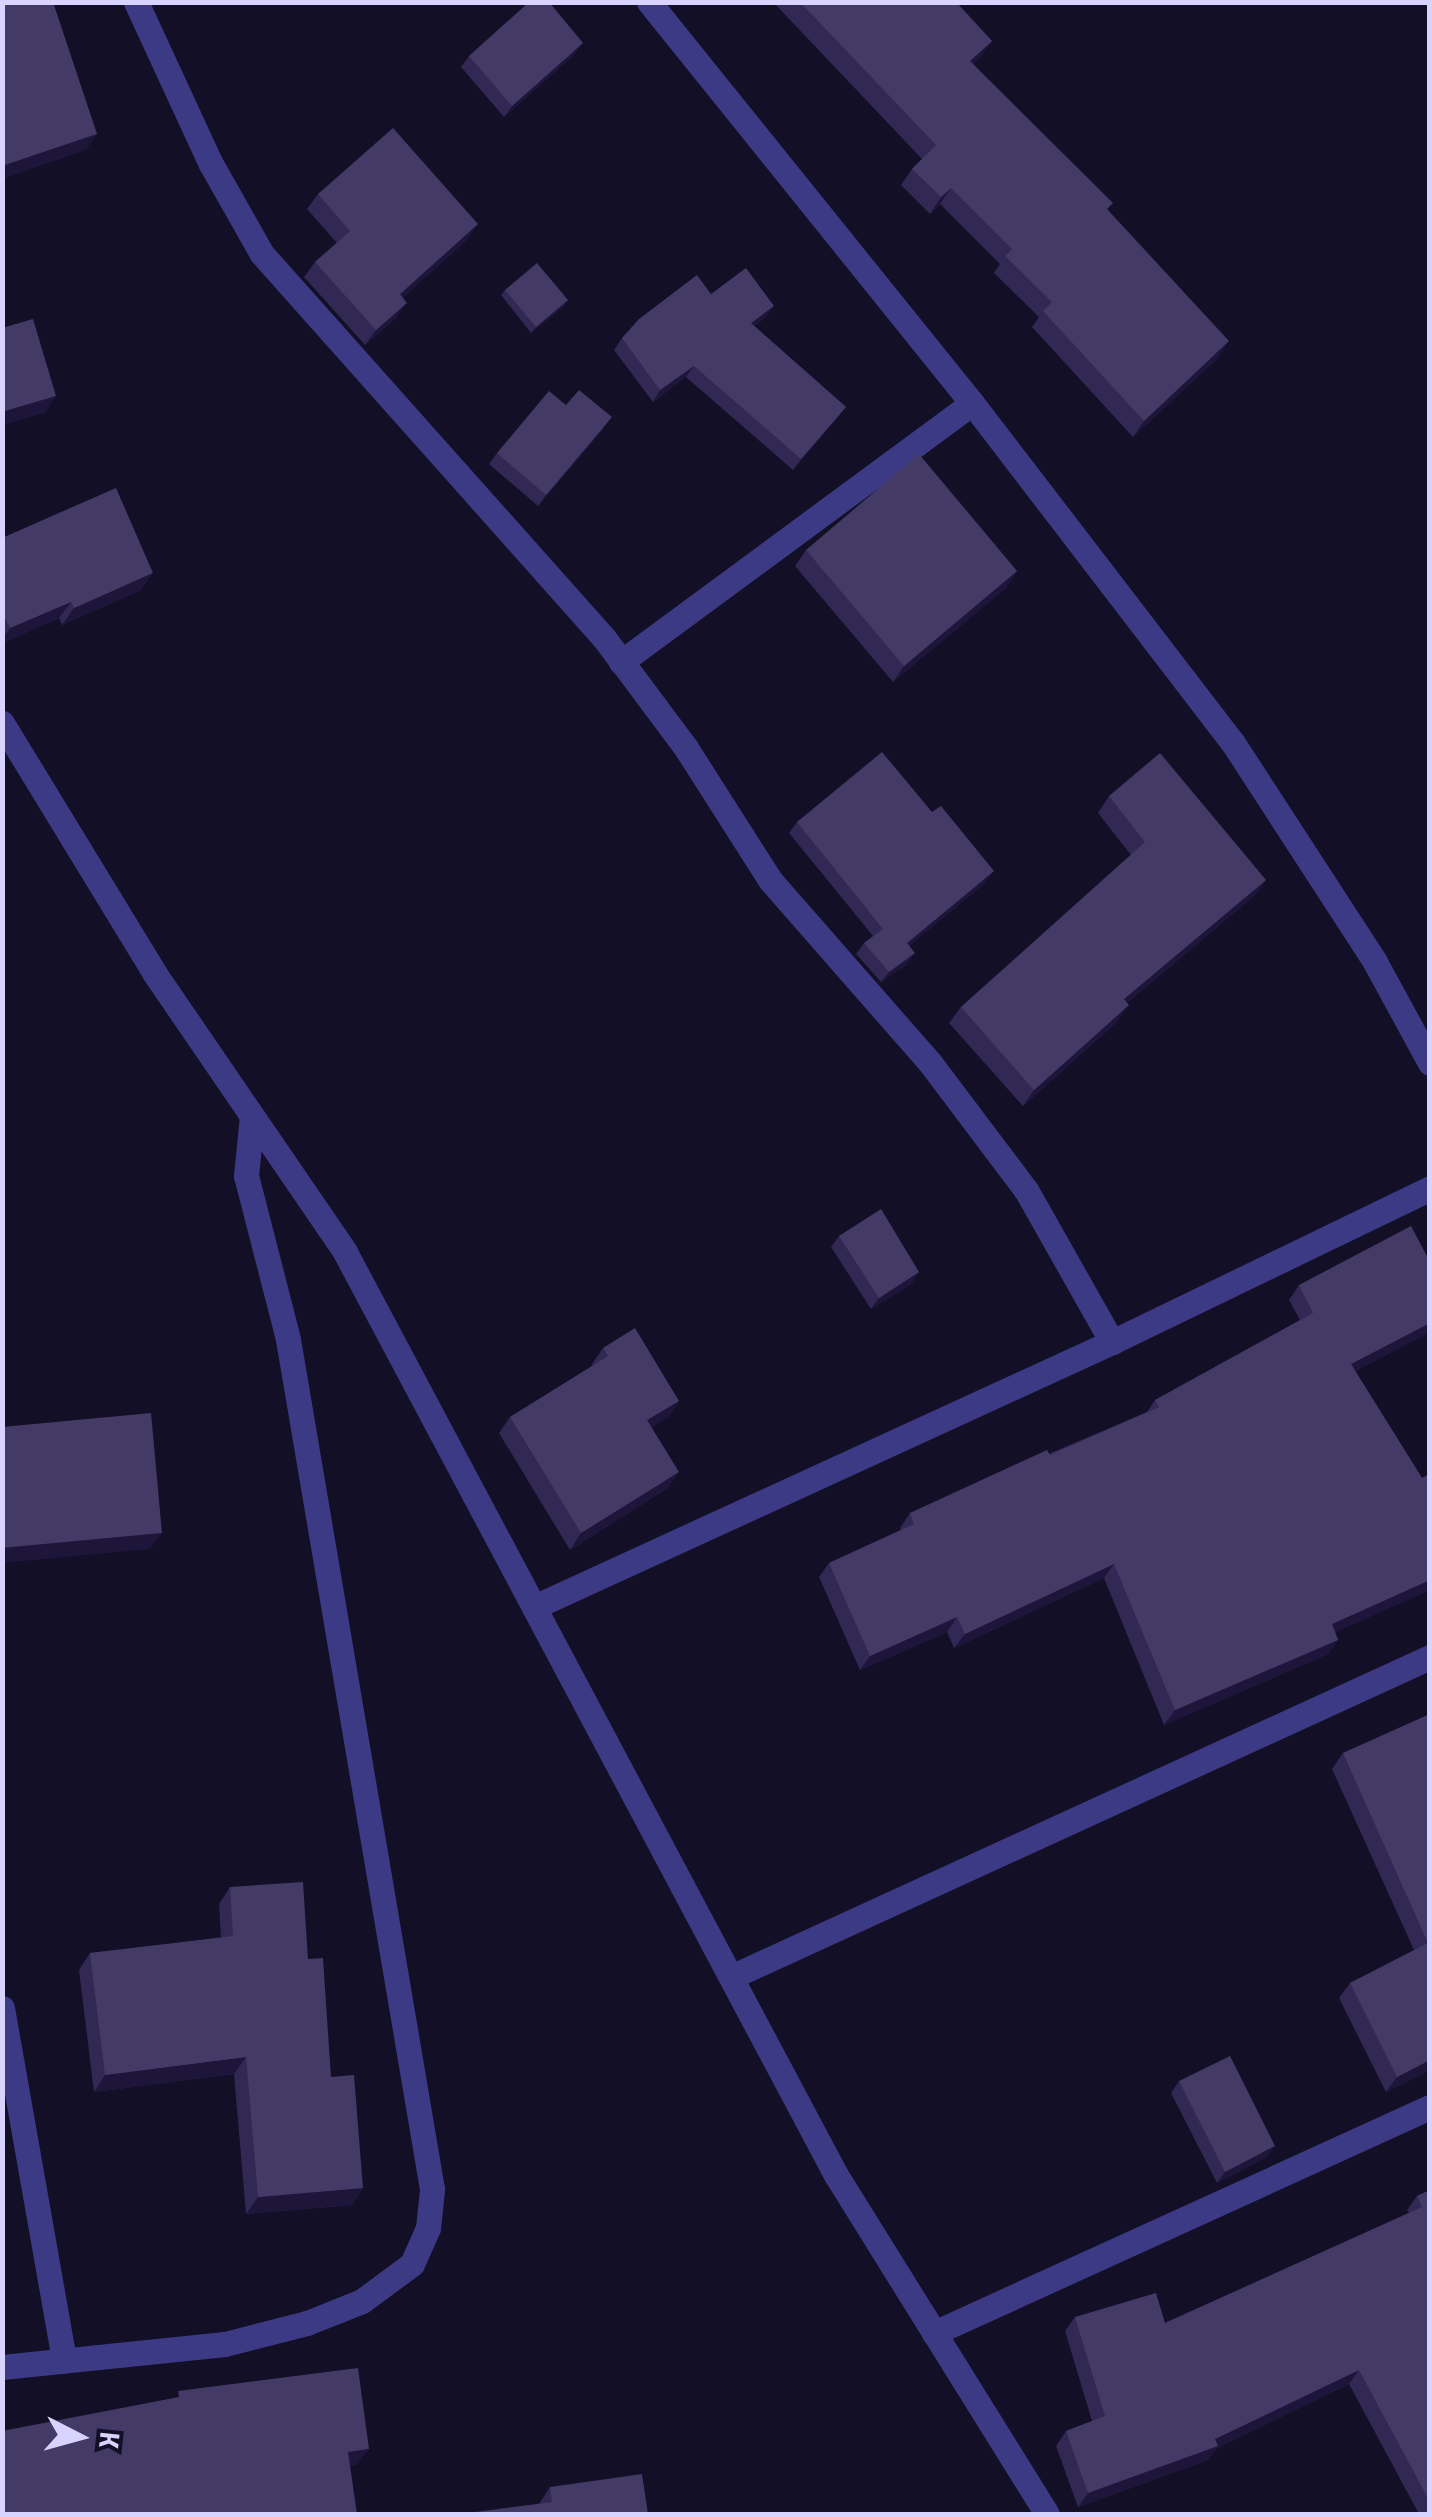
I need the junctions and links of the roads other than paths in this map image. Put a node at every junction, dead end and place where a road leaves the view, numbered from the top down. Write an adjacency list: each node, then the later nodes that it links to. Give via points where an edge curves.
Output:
1 (136, 2): 4 (street, via 211,164 262,254)
2 (649, 2): 3 (street)
3 (972, 403): 4 (street); 6 (street, via 1233,743 1376,962)
4 (621, 662): 9 (street, via 686,748 770,880 931,1064 1026,1190)
5 (2, 723): 7 (street)
6 (1430, 1063)
7 (252, 1116): 10 (street, via 345,1252); 16 (street, via 246,1176 288,1339 432,2189 428,2228 412,2264 362,2300 308,2323 224,2344)
8 (1430, 1188): 9 (street)
9 (1112, 1342): 10 (street)
10 (534, 1608): 12 (street)
11 (1430, 1657): 12 (street)
12 (730, 1977): 15 (street, via 836,2175)
13 (2, 2008): 16 (street)
14 (1430, 2107): 15 (street)
15 (934, 2333): 18 (street)
16 (64, 2361): 17 (street)
17 (2, 2367)
18 (1047, 2514)

